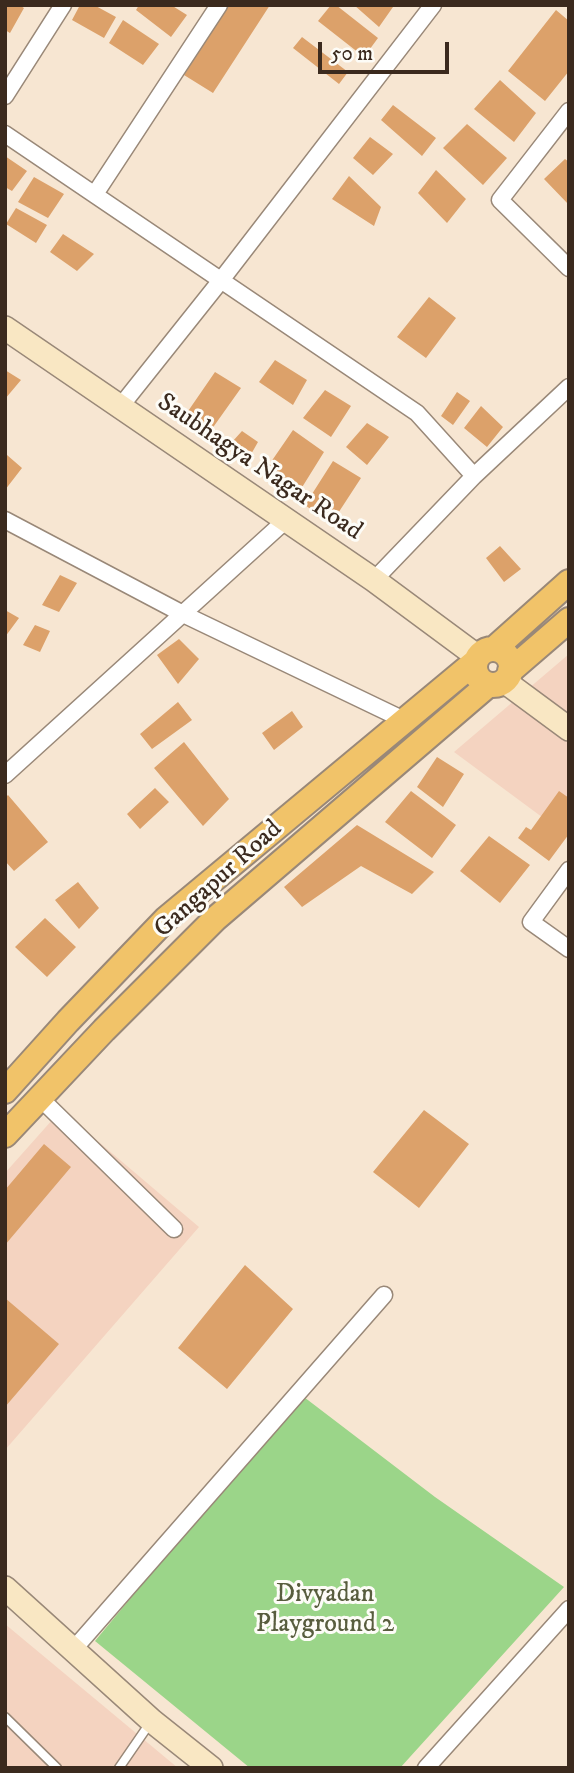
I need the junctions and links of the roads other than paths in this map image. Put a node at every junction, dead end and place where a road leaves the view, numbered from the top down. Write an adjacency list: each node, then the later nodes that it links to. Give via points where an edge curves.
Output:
1 (63, 5): 4 (street)
2 (219, 5): 7 (street)
3 (433, 5): 9 (street)
4 (5, 96)
5 (569, 111): 8 (street, via 500,200)
6 (5, 134): 7 (street)
7 (95, 194): 9 (street)
8 (569, 268)
9 (222, 279): 12 (street); 13 (street, via 417,413)
10 (5, 328): 12 (street, Saubhagya Nagar Road)
11 (569, 387): 13 (street)
12 (120, 407): 15 (street, Saubhagya Nagar Road)
13 (474, 476): 16 (street)
14 (5, 520): 18 (street)
15 (286, 520): 16 (street, Saubhagya Nagar Road); 18 (street)
16 (373, 580): 20 (street, Saubhagya Nagar Road)
17 (569, 582): 20 (main road, Gangapur Road)
18 (183, 614): 22 (street); 24 (street)
19 (569, 620): 21 (main road, Gangapur Road)
20 (482, 656): 21 (main road, via 475,668 479,679); 22 (main road, Gangapur Road)
21 (501, 679): 23 (street); 28 (main road, Gangapur Road, via 215,919)
22 (404, 719): 27 (main road, Gangapur Road, via 166,919)
23 (569, 729)
24 (5, 775)
25 (569, 870): 26 (street, via 531,922)
26 (569, 949)
27 (5, 1091)
28 (40, 1098): 29 (main road, Gangapur Road); 30 (street)
29 (5, 1135)
30 (174, 1229)
31 (384, 1295): 34 (street)
32 (5, 1588): 34 (street)
33 (569, 1609): 40 (street)
34 (73, 1650): 36 (street)
35 (5, 1717): 37 (lane)
36 (152, 1721): 38 (lane); 39 (street)
37 (57, 1768)
38 (120, 1768)
39 (211, 1768)
40 (426, 1768)

